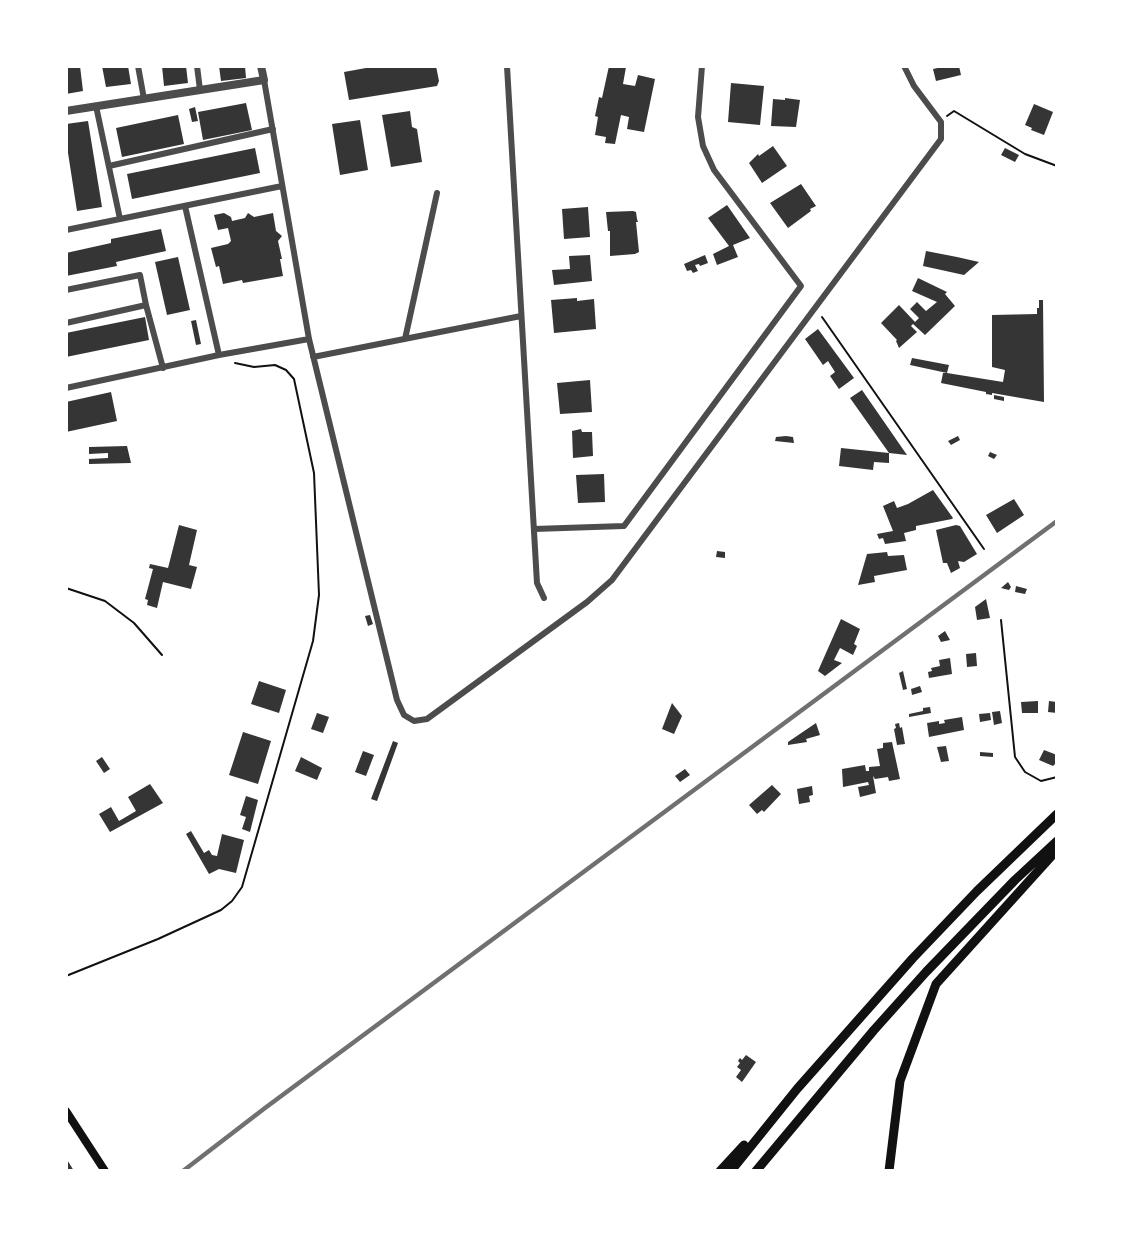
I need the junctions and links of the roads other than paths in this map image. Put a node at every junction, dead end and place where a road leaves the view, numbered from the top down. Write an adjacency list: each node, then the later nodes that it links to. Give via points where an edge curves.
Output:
1 (138, 66): 9 (street)
2 (197, 66): 8 (street)
3 (261, 66): 7 (street)
4 (507, 66): 21 (street)
5 (702, 66): 29 (street, via 698,117 703,146 714,170 801,286 624,526)
6 (904, 66): 26 (street, via 941,122 941,139 612,580 427,719 414,721 404,715 397,700)
7 (264, 80): 8 (street); 12 (street)
8 (200, 90): 9 (street)
9 (144, 99): 10 (street)
10 (96, 106): 11 (street); 13 (street)
11 (66, 111)
12 (273, 129): 13 (street); 14 (street)
13 (109, 166): 17 (street)
14 (282, 186): 16 (street); 23 (street)
15 (437, 193): 24 (street)
16 (185, 206): 17 (street); 25 (street)
17 (120, 219): 18 (street)
18 (66, 230)
19 (66, 290): 20 (street, via 140,275)
20 (146, 305): 22 (street); 27 (street)
21 (521, 316): 24 (street); 29 (street)
22 (66, 323)
23 (309, 339): 25 (street); 26 (street)
24 (405, 339): 26 (street)
25 (219, 356): 27 (street)
26 (314, 357)
27 (163, 368): 28 (street)
28 (66, 388)
29 (534, 529): 30 (street, via 537,583)
30 (544, 598)
31 (1057, 814): 34 (highway, via 913,958)
32 (1057, 841): 39 (highway, via 926,972)
33 (1057, 850): 40 (highway, via 936,984 900,1081)
34 (797, 1089): 37 (highway); 38 (highway)
35 (66, 1111): 36 (main road)
36 (103, 1171)
37 (720, 1171)
38 (731, 1171)
39 (756, 1171)
40 (889, 1171)

